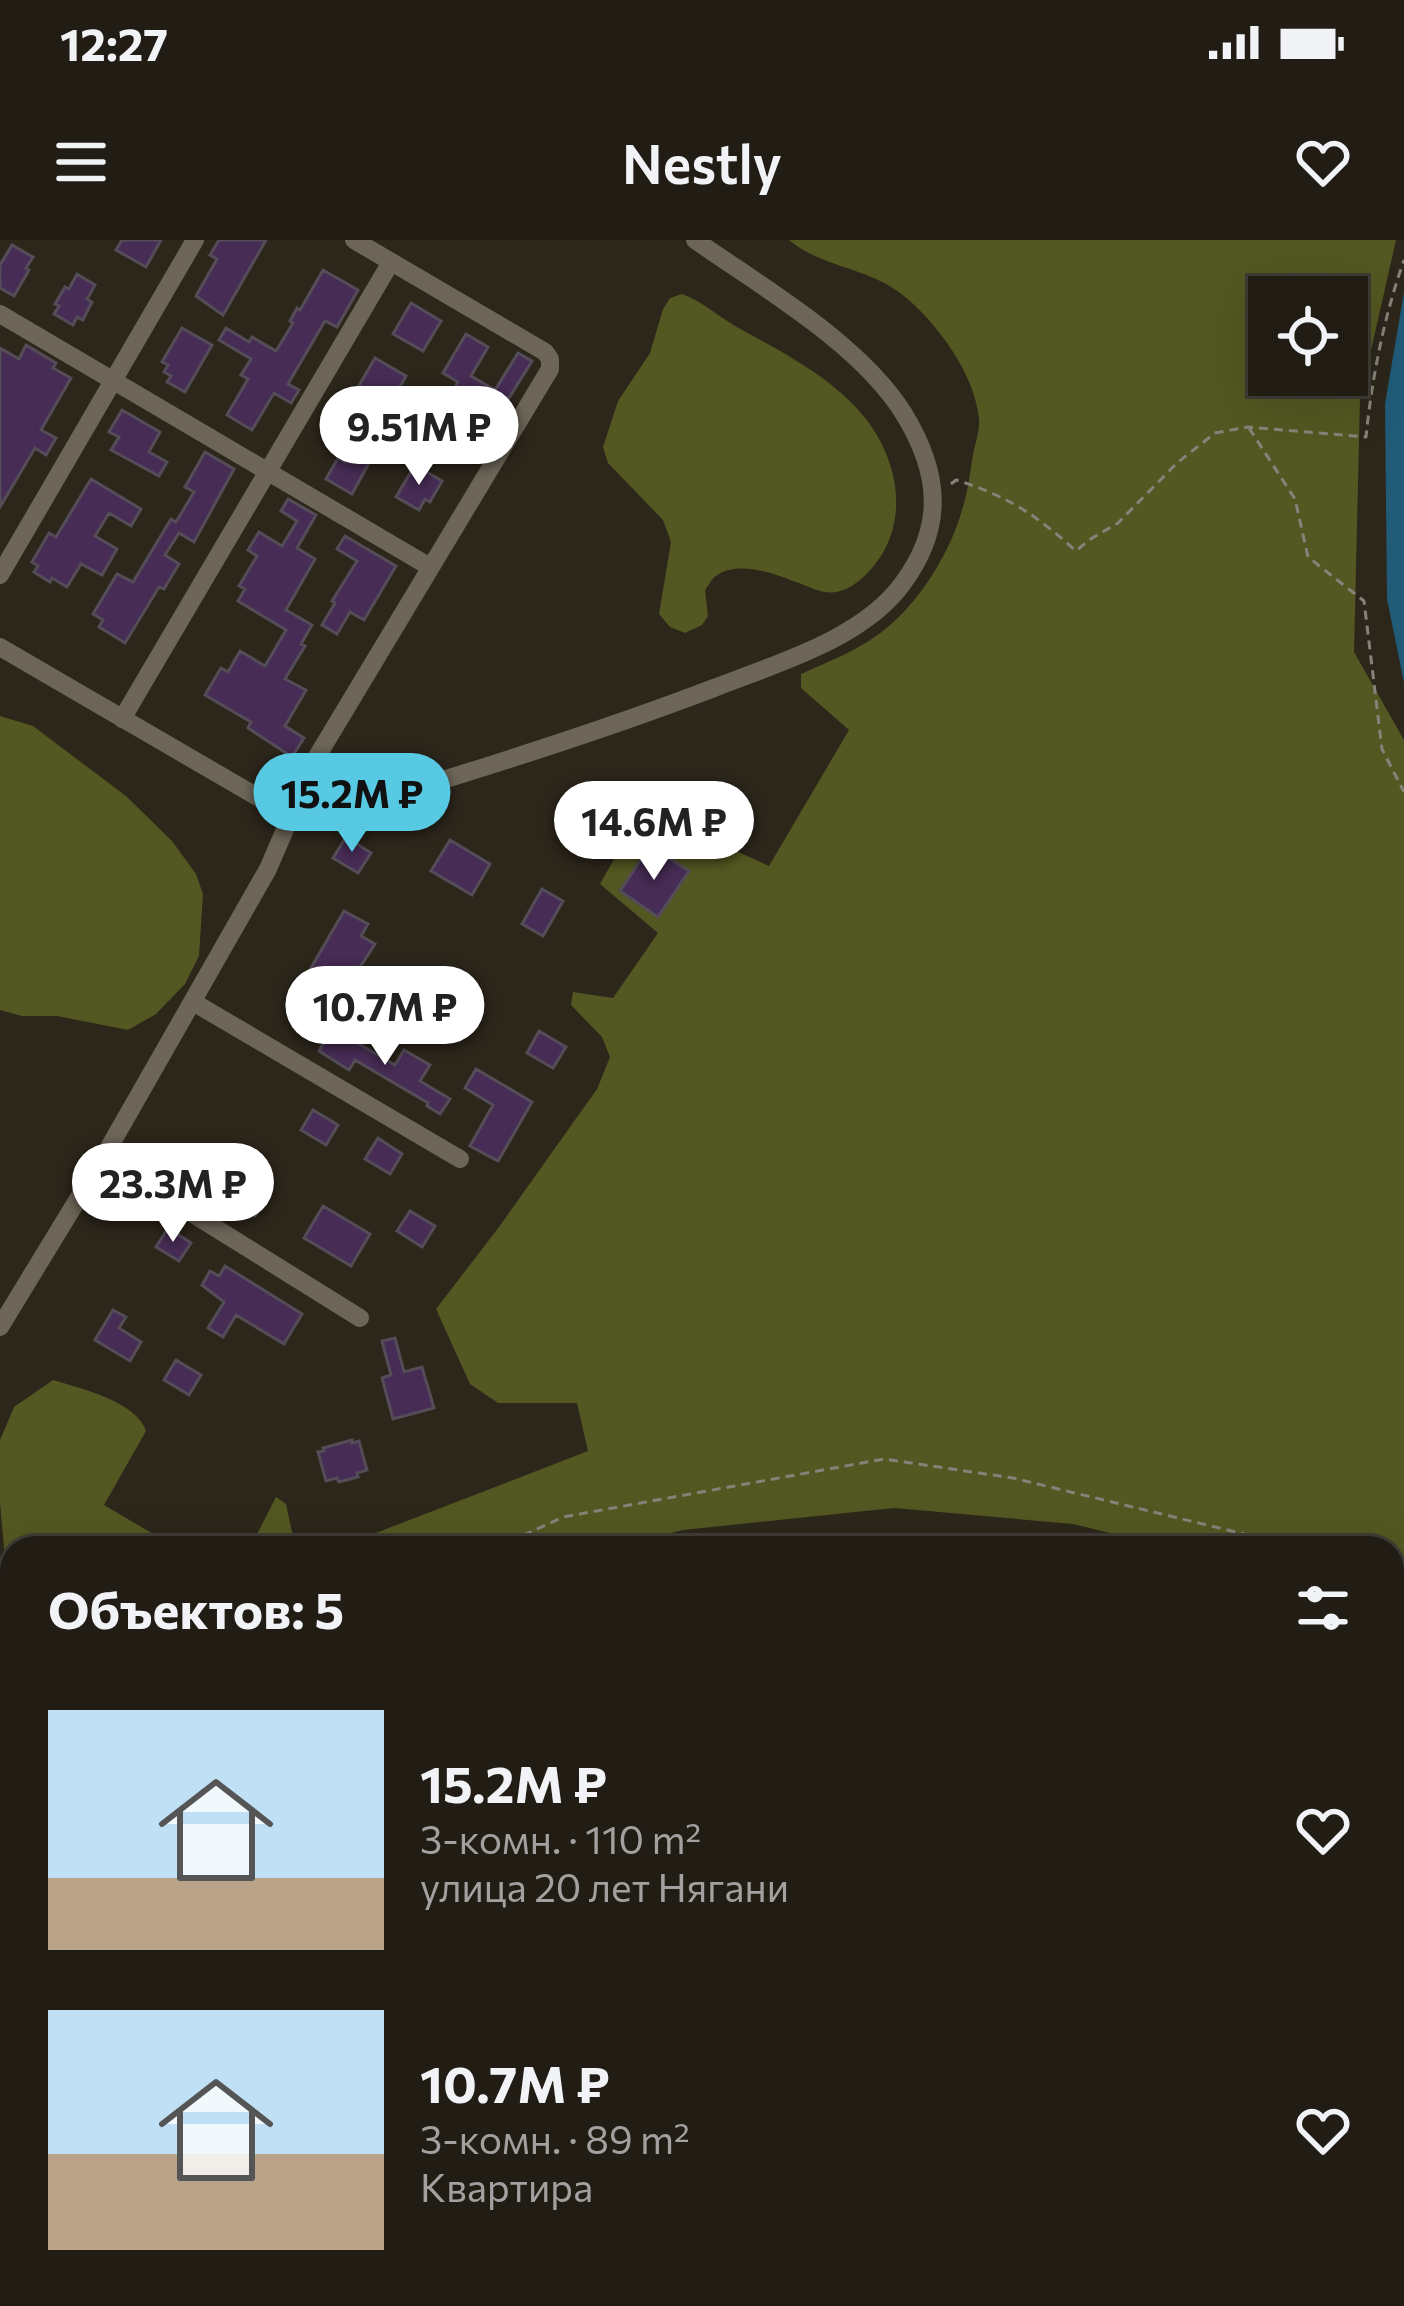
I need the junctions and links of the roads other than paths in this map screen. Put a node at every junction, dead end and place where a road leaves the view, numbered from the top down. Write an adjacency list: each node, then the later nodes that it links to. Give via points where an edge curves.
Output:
1 (195, 240): 6 (street)
2 (354, 240): 4 (street)
3 (695, 240): 12 (street, via 824,331 904,414 935,496 926,544 902,585 878,610 807,652 538,752 316,819)
4 (391, 262): 7 (street); 8 (street, via 550,359)
5 (0, 314): 6 (street)
6 (112, 379): 7 (street); 9 (street)
7 (266, 471): 8 (street); 11 (street)
8 (430, 567): 12 (street)
9 (0, 575)
10 (0, 647): 11 (street)
11 (122, 719): 12 (street)
12 (290, 816): 13 (street)
13 (194, 1001): 14 (street); 15 (street)
14 (103, 1158): 16 (street); 17 (street)
15 (460, 1159)
16 (360, 1318)
17 (0, 1327)

